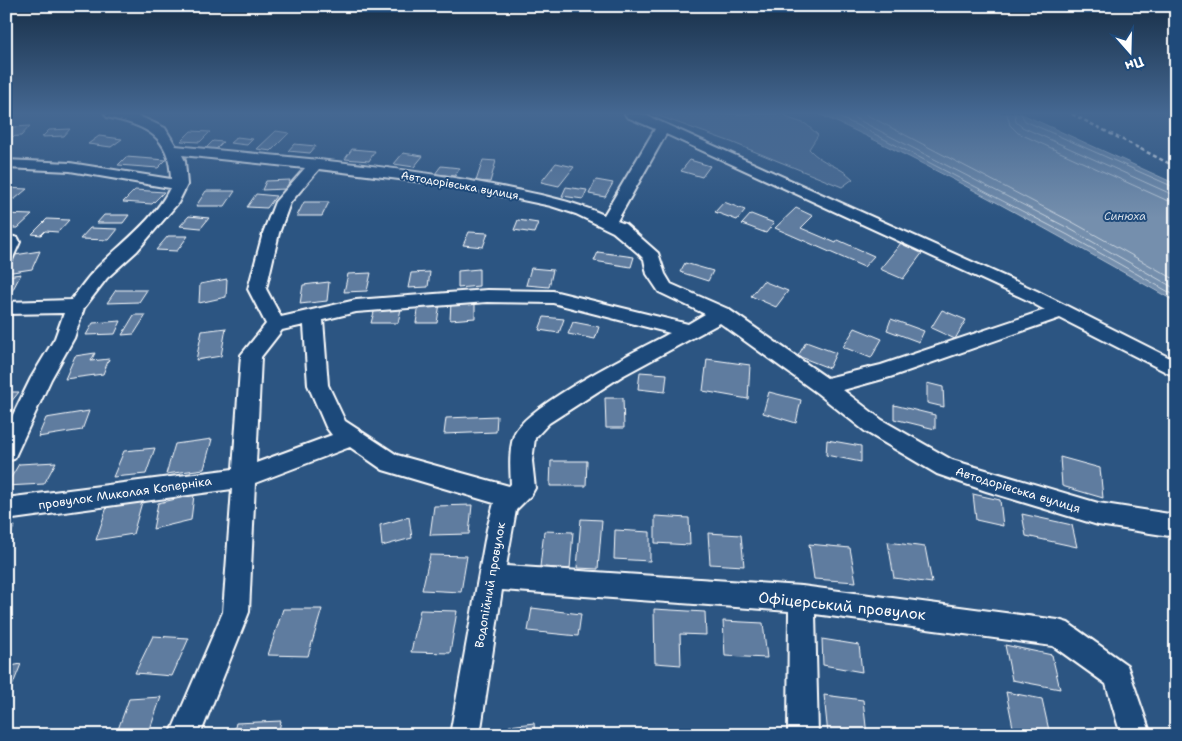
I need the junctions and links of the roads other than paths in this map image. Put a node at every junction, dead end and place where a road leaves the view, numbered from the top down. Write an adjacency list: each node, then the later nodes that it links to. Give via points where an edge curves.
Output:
1 (651, 149): 7 (street)
2 (706, 149): 12 (street)
3 (172, 150): 5 (street, Автодорівська вулиця); 6 (street, via 178,162)
4 (6, 164): 6 (street, via 70,167)
5 (314, 166): 7 (street, Автодорівська вулиця, via 455,182 554,202 582,210); 15 (street, via 283,202 271,233 257,289)
6 (179, 185): 10 (street, via 170,203 131,247 101,274)
7 (608, 223): 13 (street, Автодорівська вулиця, via 619,228 652,257 656,274 665,288)
8 (6, 240): 9 (street, via 12,242)
9 (6, 256)
10 (76, 306): 11 (street); 20 (street, via 64,338)
11 (6, 308)
12 (1061, 311): 17 (street); 18 (street, via 883,372)
13 (721, 314): 16 (street, Водопійний провулок); 18 (street, Автодорівська вулиця)
14 (313, 316): 15 (street); 16 (street, via 356,306 487,296 553,297); 19 (street, via 318,385 337,427)
15 (276, 325): 21 (street, via 251,355)
16 (690, 330): 22 (street, Водопійний провулок, via 540,417 525,435 521,460 524,488)
17 (1176, 370)
18 (824, 387): 24 (street, Автодорівська вулиця, via 874,426 945,467 1098,514)
19 (352, 437): 21 (street, провулок Миколая Коперніка); 22 (street, via 391,462)
20 (9, 441)
21 (243, 478): 23 (street, провулок Миколая Коперніка); 27 (street, via 236,612)
22 (513, 498): 25 (street, Водопійний провулок, via 505,505)
23 (6, 509)
24 (1176, 526)
25 (491, 577): 26 (street, Офіцерський провулок); 28 (street, Водопійний провулок)
26 (802, 599): 29 (street); 30 (street, Офіцерський провулок, via 1058,633 1117,675)
27 (185, 735)
28 (465, 735)
29 (803, 735)
30 (1136, 735)

